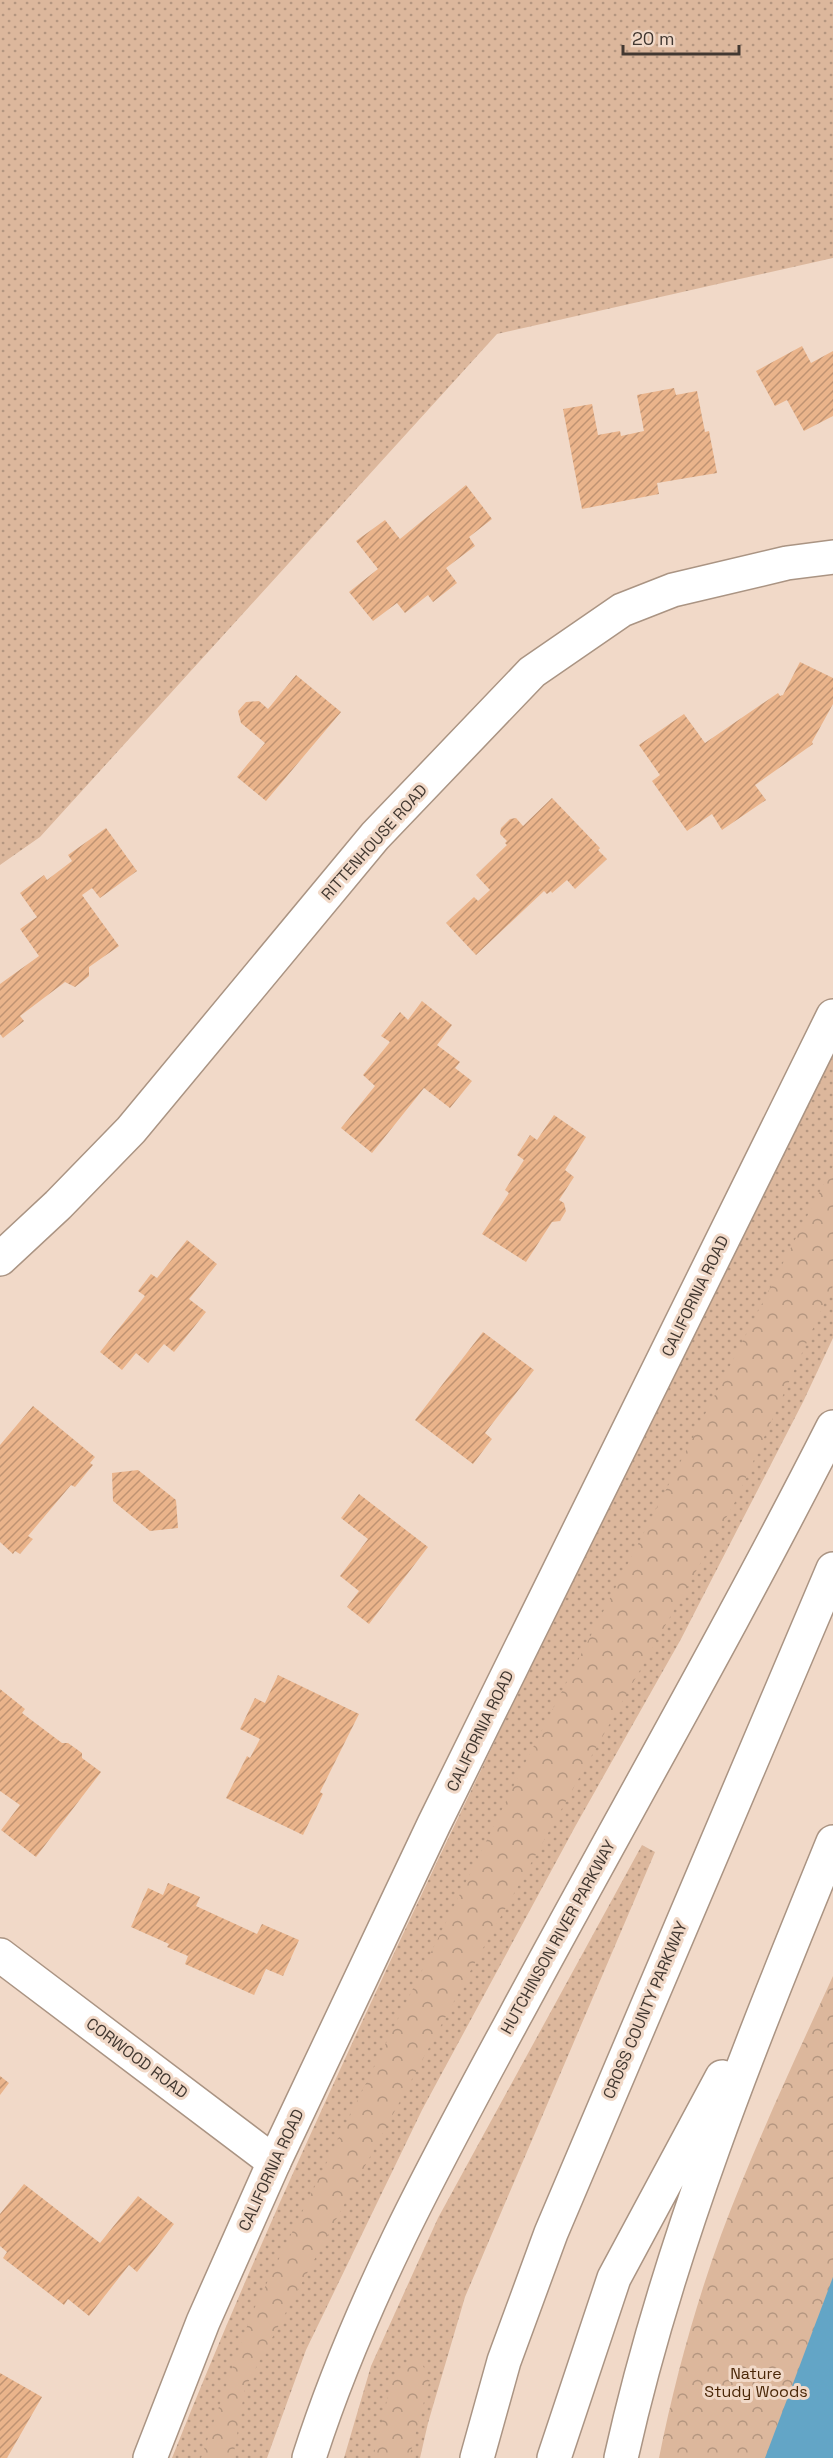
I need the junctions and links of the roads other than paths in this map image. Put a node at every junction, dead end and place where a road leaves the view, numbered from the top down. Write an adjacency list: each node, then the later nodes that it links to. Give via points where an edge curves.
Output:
1 (833, 557): 3 (main road, RITTENHOUSE ROAD, via 787,563 673,590 622,610 532,672 375,836 131,1130)
2 (833, 1016): 9 (main road, CALIFORNIA ROAD, via 434,1824)
3 (0, 1259)
4 (833, 1427): 11 (main road, HUTCHINSON RIVER PARKWAY, via 431,2171 360,2320)
5 (833, 1569): 12 (main road, CROSS COUNTY PARKWAY, via 550,2233 504,2361)
6 (833, 1842): 7 (main road)
7 (788, 1953): 13 (main road, via 614,2278); 14 (main road, via 682,2239)
8 (0, 1955): 9 (main road, CORWOOD ROAD)
9 (274, 2162): 10 (main road, CALIFORNIA ROAD, via 203,2322)
10 (150, 2458)
11 (309, 2458)
12 (477, 2458)
13 (554, 2458)
14 (621, 2458)

